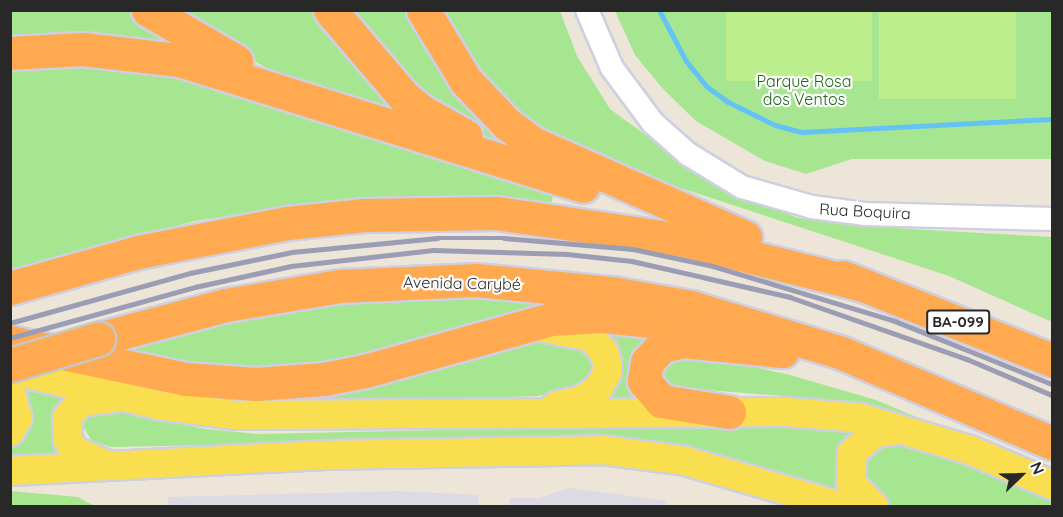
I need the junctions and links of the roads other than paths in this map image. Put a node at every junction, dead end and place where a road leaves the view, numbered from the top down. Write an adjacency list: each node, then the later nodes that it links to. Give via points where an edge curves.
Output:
1 (148, 10): 6 (highway, via 186,36)
2 (330, 10): 7 (highway, via 377,70 421,111)
3 (423, 10): 8 (highway, via 466,81 507,124 561,158)
4 (587, 10): 9 (street, Rua Boquira, via 612,68 653,123 688,154 742,187 812,207 865,214)
5 (10, 53): 6 (highway, via 82,49 154,56)
6 (304, 97): 7 (highway)
7 (561, 179): 8 (highway)
8 (691, 215): 10 (highway)
9 (1053, 219)
10 (863, 285): 11 (highway, via 682,240 474,213 365,215 265,226 138,252); 15 (highway, BA-099)
11 (13, 288)
12 (774, 331): 13 (highway, via 585,316 551,319); 16 (highway, Avenida Carybé, bridge, via 691,307 622,294 518,283 430,281 289,293 226,305); 18 (highway, Avenida Carybé, via 842,353)
13 (489, 335): 14 (highway, via 365,371 324,379 256,384 185,379); 22 (main road, via 566,329 590,337 604,352 607,373 598,389 575,402)
14 (10, 342)
15 (1053, 360)
16 (10, 365)
17 (10, 370): 20 (main road)
18 (909, 382): 21 (highway, via 833,361 743,345 672,342 647,362 644,381 661,401); 25 (highway)
19 (10, 389): 23 (main road, via 18,418)
20 (130, 399): 22 (main road, via 235,414); 26 (main road, via 90,399 67,418 68,440 74,450 95,462)
21 (729, 412): 22 (main road); 24 (main road, via 851,417)
22 (519, 415)
23 (10, 432)
24 (917, 432): 28 (main road); 30 (main road, via 883,430 866,437 852,453 851,483)
25 (1053, 442)
26 (112, 465): 27 (main road); 29 (main road, via 603,450 645,453 732,472)
27 (10, 471)
28 (1053, 485)
29 (840, 507)
30 (874, 507)

